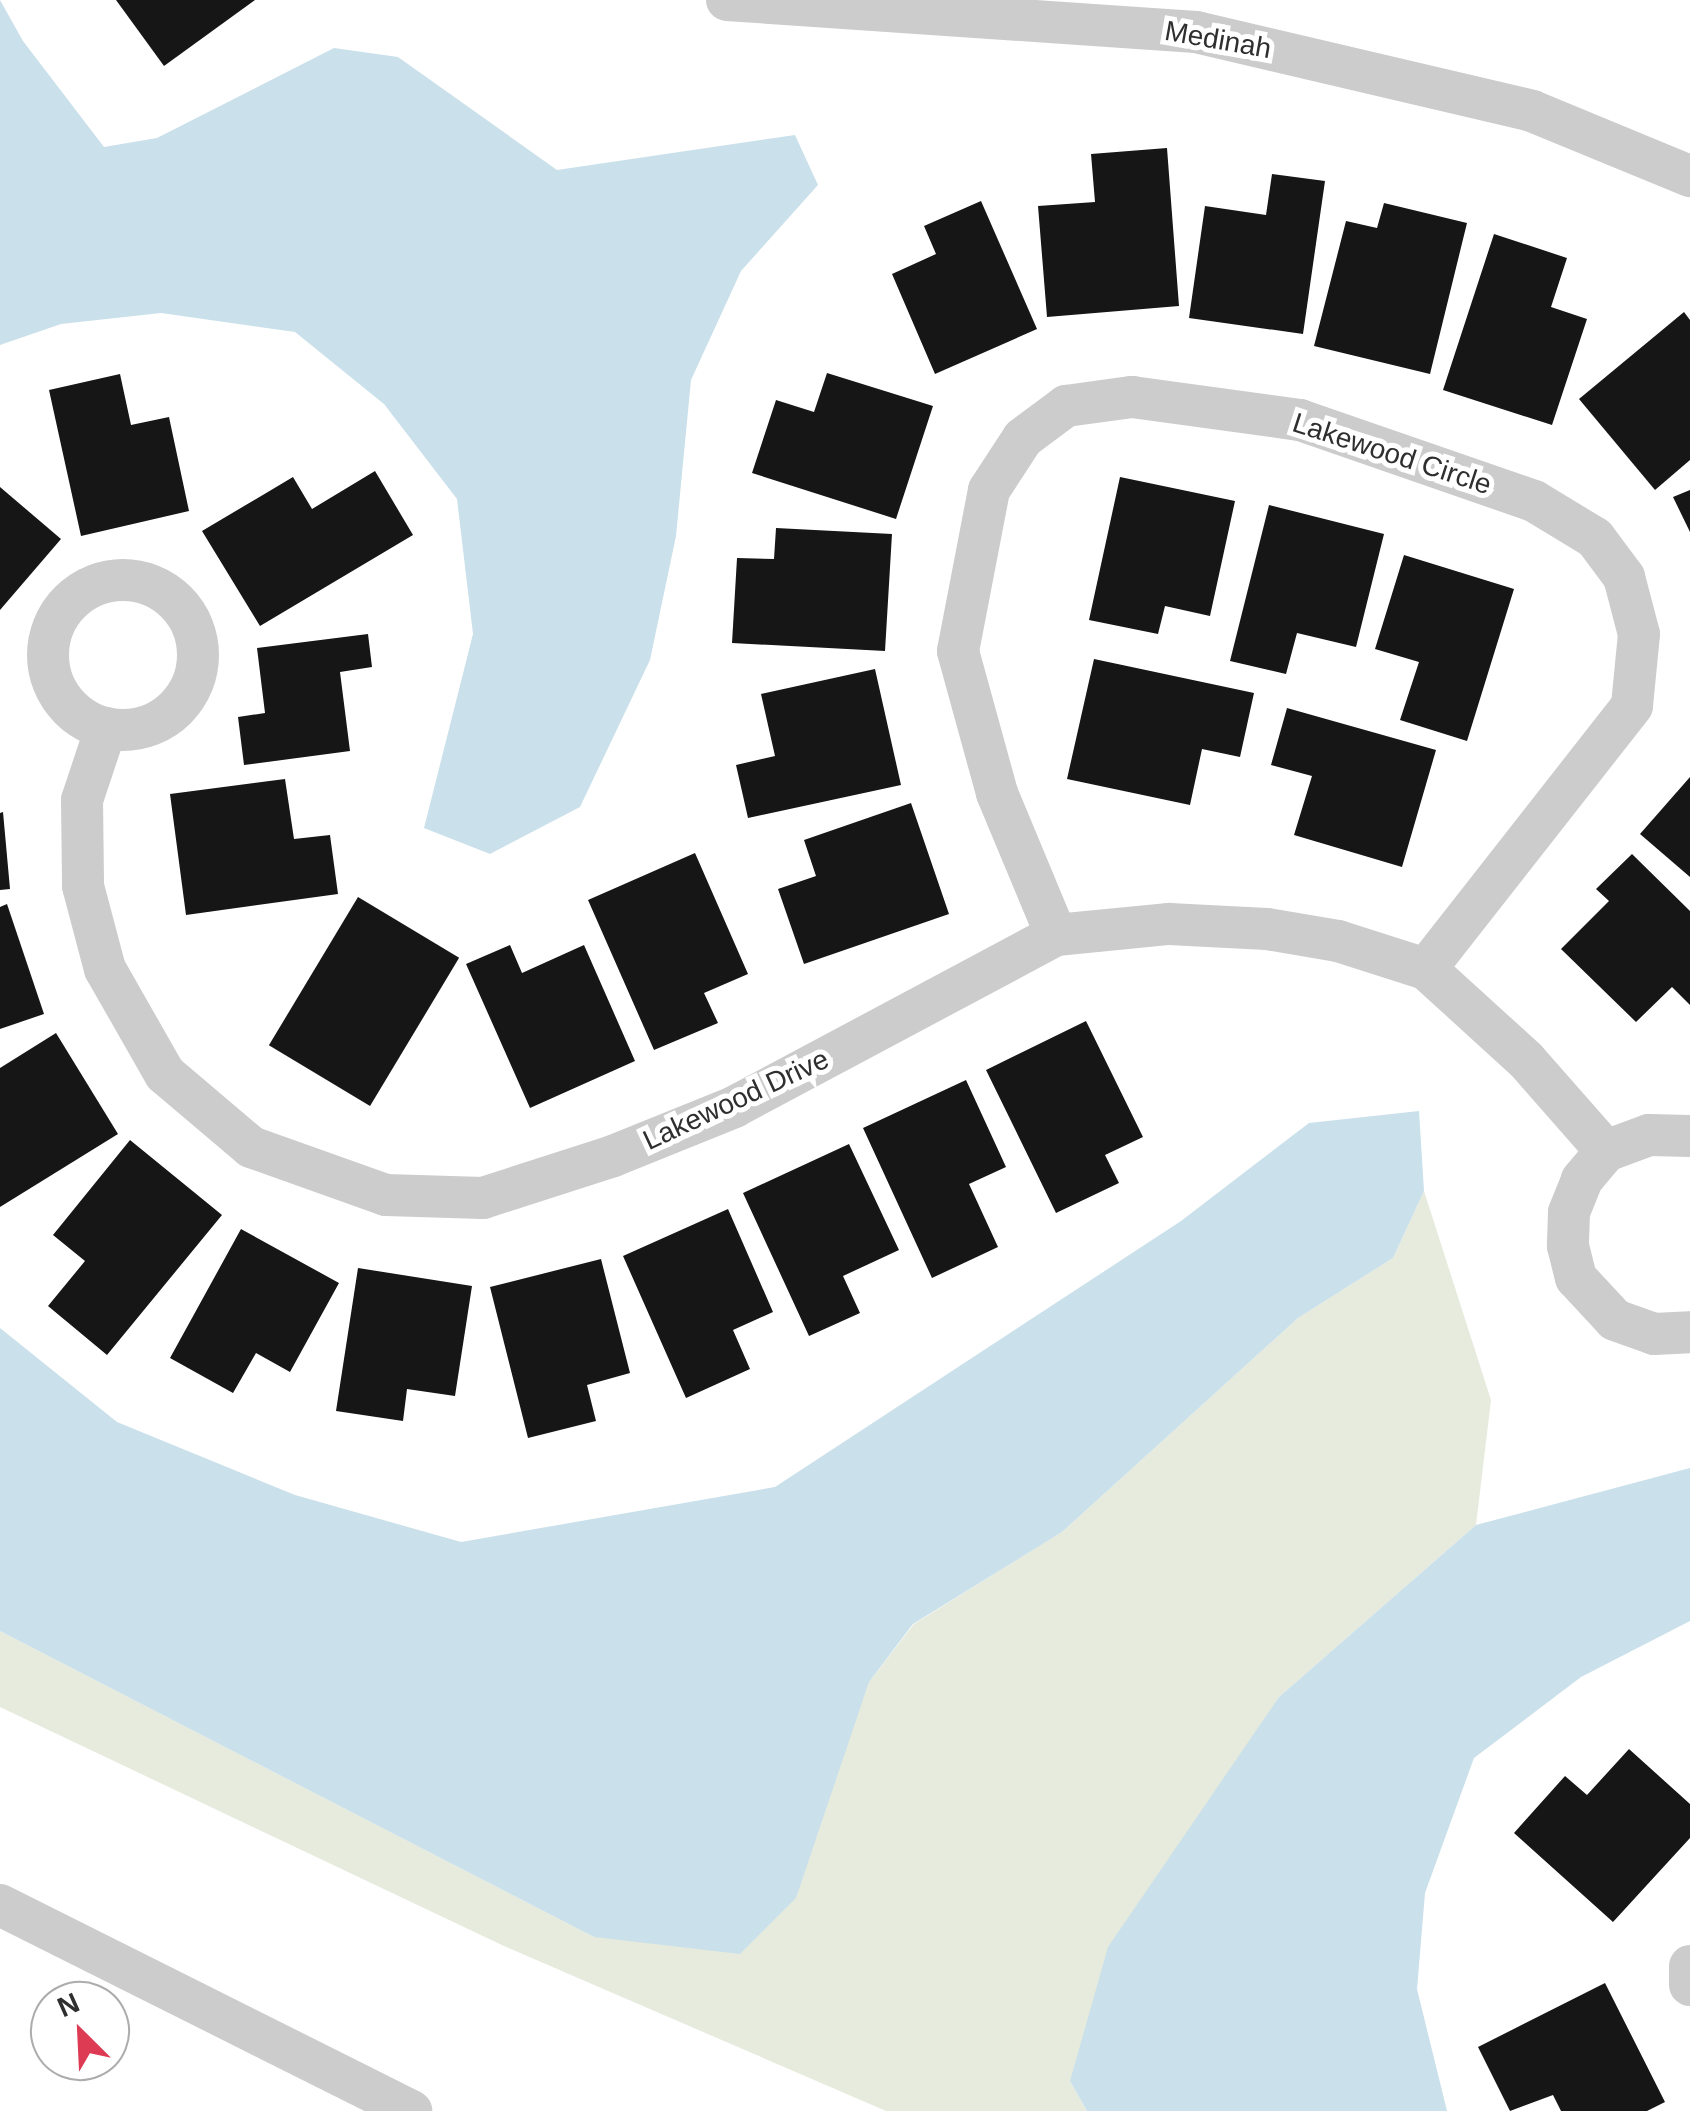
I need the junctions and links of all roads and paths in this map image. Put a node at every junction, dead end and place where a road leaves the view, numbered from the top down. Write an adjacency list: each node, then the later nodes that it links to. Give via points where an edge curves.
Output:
1 (727, 0): 2 (street, Medinah, via 1196,32 1532,111)
2 (1690, 176)
3 (106, 728): 4 (street, Lakewood Drive, via 82,800 83,886 105,969 165,1074 251,1147 386,1196 483,1198 613,1156 734,1106)
4 (1056, 935): 5 (street, Lakewood Drive, via 1169,924 1267,929); 5 (street, Lakewood Circle, via 997,792 958,651 990,490 1023,438 1066,406 1132,396 1300,420 1534,500 1595,538 1624,577 1640,634 1632,706)
5 (1426, 969): 7 (street, Lakewood Drive, via 1526,1060)
6 (1690, 1136): 7 (street, via 1649,1134)
7 (1606, 1152): 8 (street, via 1582,1180 1569,1213 1576,1278 1615,1320 1654,1334)
8 (1690, 1332)
9 (0, 1905): 12 (street)
10 (1690, 1966): 11 (street)
11 (1690, 1986)
12 (411, 2111)

